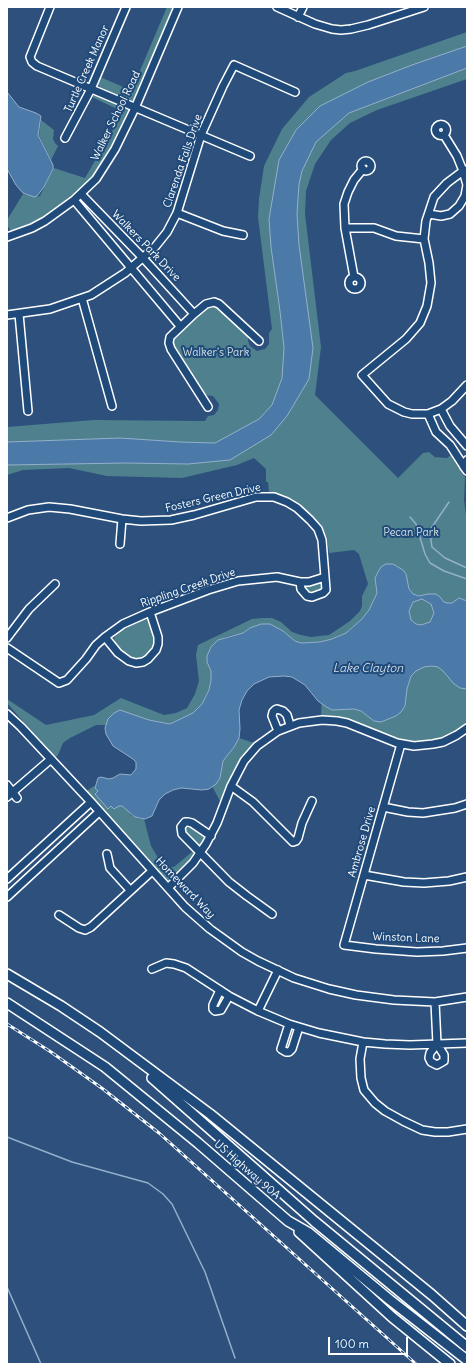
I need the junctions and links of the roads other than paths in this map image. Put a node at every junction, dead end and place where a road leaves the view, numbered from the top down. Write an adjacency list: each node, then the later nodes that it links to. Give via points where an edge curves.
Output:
1 (50, 7): 8 (street, via 30,57 32,62)
2 (126, 7): 8 (street, Turtle Creek Manor)
3 (178, 7): 10 (street, Walker School Road)
4 (277, 7): 7 (street)
5 (303, 7): 7 (street)
6 (424, 7): 7 (street, via 351,29 332,29)
7 (298, 16)
8 (91, 89): 10 (street); 13 (street, Turtle Creek Manor)
9 (295, 92): 12 (street, Clarenda Falls Drive, via 234,66)
10 (135, 108): 12 (street); 17 (street, Walker School Road, via 106,165)
11 (444, 134): 16 (street)
12 (201, 135): 14 (street); 19 (street, Clarenda Falls Drive)
13 (65, 138)
14 (250, 156)
15 (363, 169): 21 (street, via 354,180 344,204)
16 (465, 171): 20 (street, via 447,183 434,197); 20 (street, via 467,185 465,196 459,206 450,214)
17 (81, 194): 18 (street, Walker School Road); 25 (street, Walkers Park Drive)
18 (74, 200): 23 (street, Walker School Road, via 46,222); 26 (street, Walkers Park Drive)
19 (177, 213): 22 (street); 25 (street, Clarenda Falls Drive, via 167,232)
20 (429, 214): 24 (street)
21 (345, 228): 24 (street, via 374,228 396,236); 27 (street)
22 (243, 235)
23 (7, 237)
24 (424, 239): 39 (street, via 431,283 427,306 420,323 406,339 362,375 395,408 412,414)
25 (144, 258): 26 (street, Clarenda Falls Drive); 31 (street, Walkers Park Drive)
26 (132, 268): 28 (street, Clarenda Falls Drive, via 108,285); 32 (street, Walkers Park Drive)
27 (354, 277)
28 (82, 298): 30 (street, Clarenda Falls Drive, via 50,309); 35 (street)
29 (7, 314): 30 (street, Clarenda Falls Drive)
30 (19, 314): 38 (street)
31 (194, 314): 32 (street); 33 (street, via 206,304 219,304)
32 (180, 326): 36 (street, via 170,337 171,349)
33 (259, 341)
34 (467, 385): 37 (street)
35 (112, 406)
36 (208, 407)
37 (441, 409): 39 (street); 40 (street, via 450,426)
38 (28, 411)
39 (428, 414): 41 (street, via 436,432)
40 (467, 446)
41 (466, 465)
42 (7, 518): 43 (street, Fosters Green Drive, via 28,510 49,507)
43 (122, 519): 44 (street); 45 (street, Fosters Green Drive, via 171,520 244,500 262,496 274,497 297,508 315,526 321,536)
44 (120, 544)
45 (325, 577): 46 (street, Rippling Creek Drive); 46 (street, via 326,590 312,597 300,589)
46 (300, 582): 48 (street, Rippling Creek Drive, via 276,577 238,581)
47 (55, 584): 50 (street, via 29,609)
48 (150, 612): 49 (street, Rippling Creek Drive, via 123,624); 49 (street, via 158,644 156,650 143,662 129,661 118,653)
49 (105, 637): 51 (street, Rippling Creek Drive, via 67,680 59,683)
50 (7, 638)
51 (7, 648)
52 (7, 714): 57 (street, Homeward Way)
53 (290, 726): 55 (street); 55 (street, via 287,715 283,711 275,710 272,716); 56 (street, via 322,720 347,723)
54 (467, 728): 56 (street, via 450,739 433,744)
55 (278, 731): 59 (street, via 252,751)
56 (401, 744): 65 (street, Ambrose Drive)
57 (51, 760): 60 (street); 63 (street, Homeward Way)
58 (7, 785): 60 (street)
59 (231, 786): 62 (street, via 252,802 293,842 298,838); 67 (street)
60 (15, 795): 61 (street)
61 (7, 797)
62 (312, 801)
63 (91, 802): 66 (street, Homeward Way); 73 (street)
64 (467, 804): 65 (street, via 423,813)
65 (383, 807): 71 (street, Ambrose Drive)
66 (100, 812): 70 (street, Homeward Way); 76 (street)
67 (211, 836): 68 (street); 68 (street, via 192,823 188,822 180,827 182,834)
68 (201, 853): 74 (street); 77 (street, via 229,882)
69 (107, 854): 75 (street, via 110,868)
70 (152, 871): 74 (street, Homeward Way); 75 (street)
71 (364, 875): 72 (street, via 424,883); 79 (street, Ambrose Drive)
72 (467, 877)
73 (7, 879)
74 (168, 888): 82 (street, Homeward Way, via 190,912 215,933 242,952)
75 (130, 890): 78 (street, via 85,930)
76 (7, 897)
77 (272, 914)
78 (59, 915)
79 (344, 945): 80 (street, Winston Lane, via 417,952)
80 (467, 948)
81 (152, 969): 84 (street, via 166,963 178,965)
82 (278, 970): 87 (street, Homeward Way, via 313,985 356,995); 89 (street)
83 (7, 974): 95 (main road, US Highway 90A, via 61,1006)
84 (220, 990): 85 (street); 85 (street, via 213,1005 215,1011 221,1010)
85 (230, 996): 89 (street)
86 (467, 998): 87 (street, Homeward Way)
87 (435, 1002): 94 (street)
88 (7, 1004): 97 (main road, US Highway 90A, via 105,1067 198,1142)
89 (258, 1011): 90 (street)
90 (289, 1024): 91 (street); 91 (street, via 281,1049 286,1052 292,1049)
91 (299, 1027): 92 (street)
92 (363, 1042): 94 (street); 96 (street, via 361,1078 364,1090 375,1104 422,1130 454,1132)
93 (467, 1043): 94 (street)
94 (437, 1044)
95 (124, 1050): 98 (main road, US Highway 90A, via 216,1119); 99 (main road, via 308,1216)
96 (467, 1128)
97 (288, 1221): 100 (main road, US Highway 90A, via 309,1233); 101 (main road, via 392,1317)
98 (467, 1326)
99 (467, 1347)
100 (467, 1360)
101 (450, 1364)

